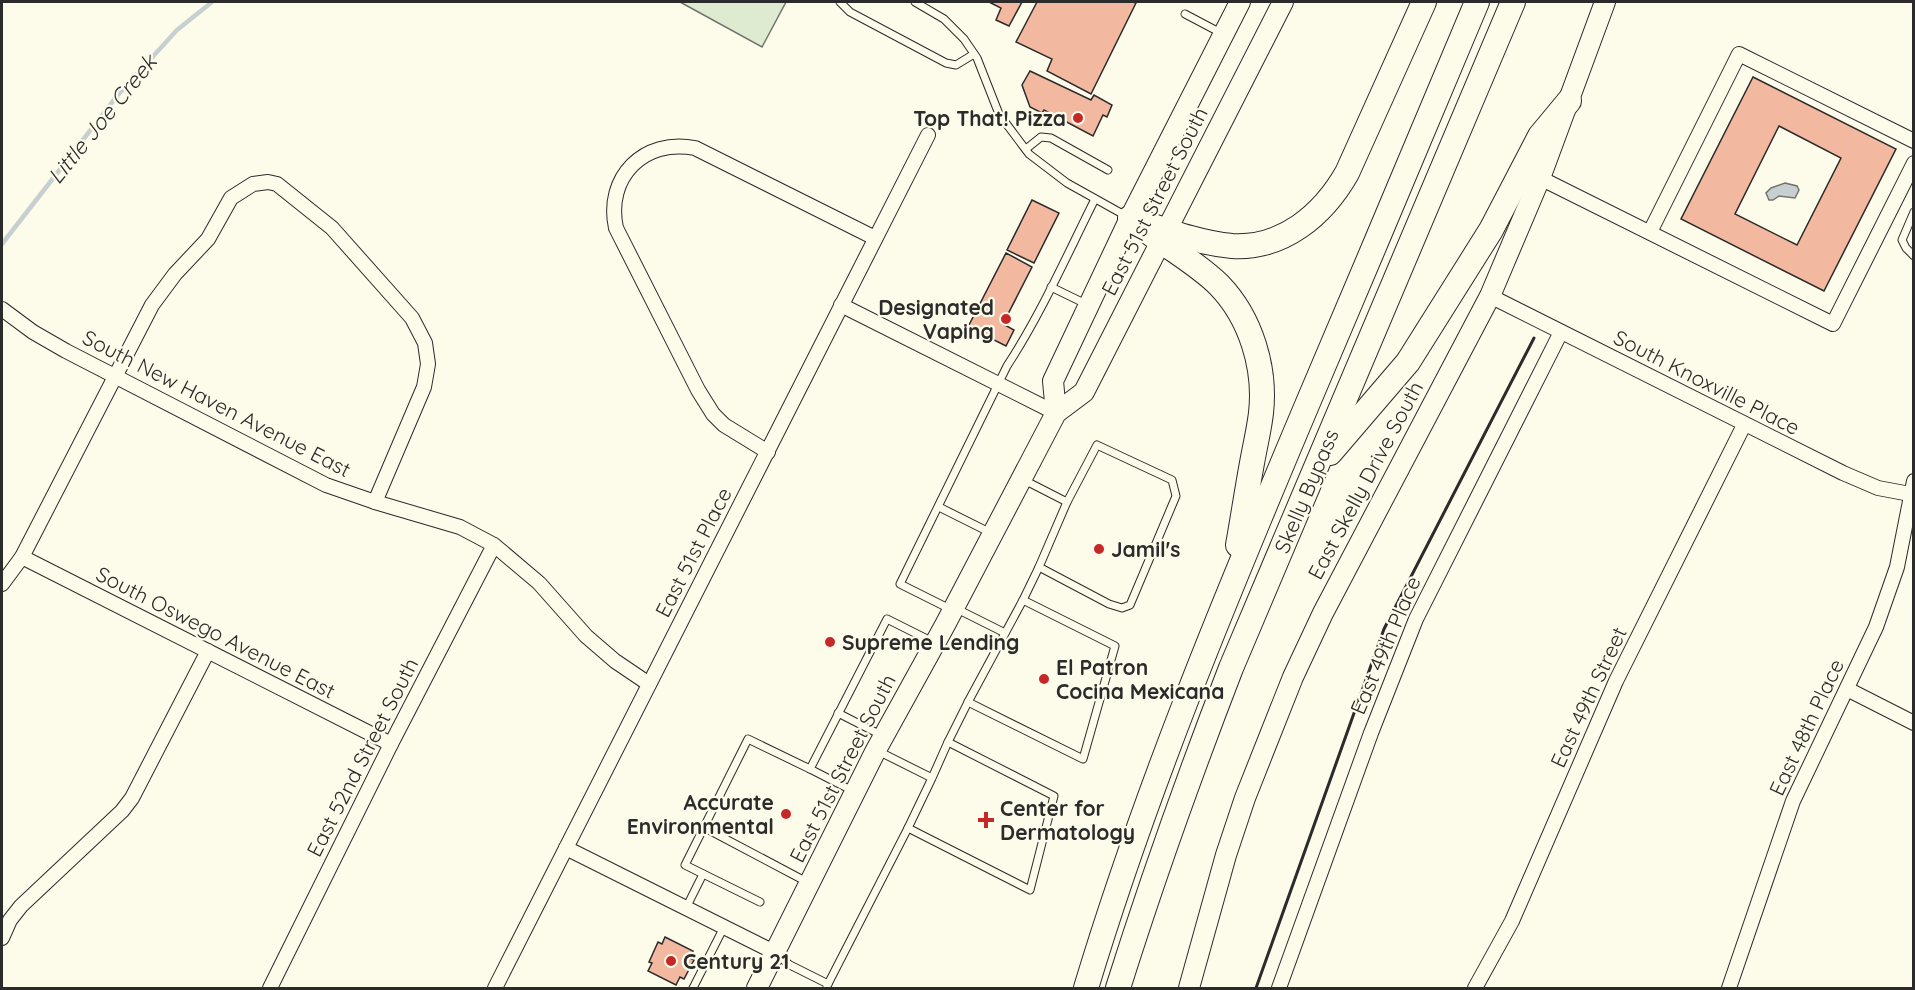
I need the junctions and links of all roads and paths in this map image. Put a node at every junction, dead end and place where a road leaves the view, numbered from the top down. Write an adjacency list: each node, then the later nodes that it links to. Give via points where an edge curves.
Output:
1 (840, 2): 11 (lane, via 849,12 946,63 956,65)
2 (915, 2): 11 (lane, via 944,19)
3 (1240, 2): 10 (main road, East 51st Street South)
4 (1283, 2): 23 (main road, East 51st Street South)
5 (1424, 2): 23 (highway, via 1347,173 1336,192 1311,218 1282,238 1257,244 1233,246)
6 (1477, 2): 48 (highway, Skelly Bypass)
7 (1513, 2): 37 (highway, Skelly Bypass)
8 (1605, 2): 12 (main road, East Skelly Drive South)
9 (1185, 14): 10 (lane)
10 (1223, 34): 21 (main road, East 51st Street South)
11 (974, 54): 15 (lane, via 999,114)
12 (1569, 100): 18 (main road, East Skelly Drive South); 37 (highway, via 1540,136 1491,230 1408,362)
13 (928, 135): 24 (street, East 51st Place)
14 (1914, 141): 22 (street, via 1739,54)
15 (1026, 149): 17 (lane, via 1041,137 1051,138); 19 (lane, via 1067,183)
16 (1914, 163): 22 (street, via 1833,324)
17 (1108, 170)
18 (1540, 177): 22 (street); 27 (main road, East Skelly Drive South)
19 (1095, 199): 21 (lane); 26 (lane)
20 (1914, 212): 25 (lane, via 1902,240)
21 (1130, 218): 23 (highway); 29 (main road, East 51st Street South)
22 (1650, 232)
23 (1163, 236): 34 (main road, East 51st Street South, via 1084,392); 48 (highway, via 1226,293 1247,326 1257,356 1262,383 1261,412)
24 (875, 238): 28 (street, East 51st Place); 36 (street, via 695,148 671,146 649,153 637,160 618,185 612,214 615,228 698,390 724,425)
25 (1914, 255)
26 (1051, 287): 29 (lane); 33 (lane)
27 (1490, 296): 31 (street, South Knoxville Place); 82 (main road, East Skelly Drive South, via 1338,582 1293,677 1236,827)
28 (841, 305): 33 (street); 36 (street, East 51st Place)
29 (1089, 305): 34 (main road, East 51st Street South, via 1053,381)
30 (2, 309): 32 (street, South New Haven Avenue East, via 33,332)
31 (1561, 332): 35 (street, South Knoxville Place); 83 (street, East 49th Place, via 1416,619)
32 (115, 375): 40 (street, South New Haven Avenue East, via 326,485); 40 (street, via 152,305 208,239 231,198 261,182 277,184 332,228 412,318 425,343 428,364 424,387); 45 (street)
33 (999, 385): 34 (street); 42 (lane)
34 (1056, 413): 38 (main road, East 51st Street South)
35 (1744, 425): 39 (street, South Knoxville Place, via 1878,488); 84 (street, East 49th Street, via 1616,681 1512,921)
36 (768, 452): 54 (street, East 51st Place)
37 (1313, 473): 81 (highway, Skelly Bypass, via 1188,780)
38 (1022, 479): 41 (lane); 43 (main road, East 51st Street South)
39 (1912, 488): 55 (street, East 48th Place, via 1897,567)
40 (375, 502): 44 (street, South New Haven Avenue East, via 459,527)
41 (1067, 502): 46 (lane); 46 (lane, via 1097,445 1172,480 1175,486 1176,496 1130,605 1122,608 1108,604)
42 (939, 507): 43 (lane); 50 (lane, via 900,584)
43 (993, 534): 50 (main road, East 51st Street South)
44 (494, 545): 54 (street, South New Haven Avenue East, via 539,583 586,636); 61 (street, East 52nd Street South)
45 (22, 557): 47 (street); 53 (street, South Oswego Avenue East)
46 (1039, 567): 49 (lane)
47 (2, 584)
48 (1231, 586): 80 (highway, Skelly Bypass, via 1141,817)
49 (1023, 600): 51 (lane); 56 (lane, via 1115,646 1083,759)
50 (953, 609): 51 (lane); 52 (main road, East 51st Street South)
51 (1005, 633): 56 (lane)
52 (935, 643): 57 (lane, via 886,619); 60 (main road, East 51st Street South)
53 (208, 651): 61 (street, South Oswego Avenue East); 73 (street, via 132,798 21,906)
54 (649, 684): 67 (street, East 51st Place)
55 (1847, 688): 58 (street); 85 (street, East 48th Place, via 1793,801)
56 (968, 702): 59 (lane)
57 (838, 713): 60 (lane); 62 (lane)
58 (1914, 723)
59 (948, 742): 63 (lane); 66 (lane, via 1054,796 1030,890)
60 (879, 743): 63 (lane); 64 (main road, East 51st Street South)
61 (391, 744): 76 (street, East 52nd Street South)
62 (810, 768): 64 (lane); 65 (lane, via 748,739)
63 (932, 778): 66 (lane)
64 (855, 792): 69 (main road, East 51st Street South)
65 (703, 826): 68 (lane, via 685,865); 69 (lane)
66 (908, 828): 75 (lane)
67 (566, 848): 71 (street); 77 (street, East 51st Place)
68 (703, 874): 70 (lane); 71 (lane)
69 (809, 883): 74 (main road, East 51st Street South)
70 (760, 902)
71 (686, 908): 72 (street)
72 (724, 927): 74 (street); 78 (lane)
73 (2, 938)
74 (776, 953): 75 (lane, via 790,966); 79 (main road, East 51st Street South)
75 (827, 986)
76 (270, 988)
77 (495, 988)
78 (693, 988)
79 (757, 988)
80 (1086, 988)
81 (1118, 988)
82 (1188, 988)
83 (1279, 988)
84 (1475, 988)
85 (1729, 988)

